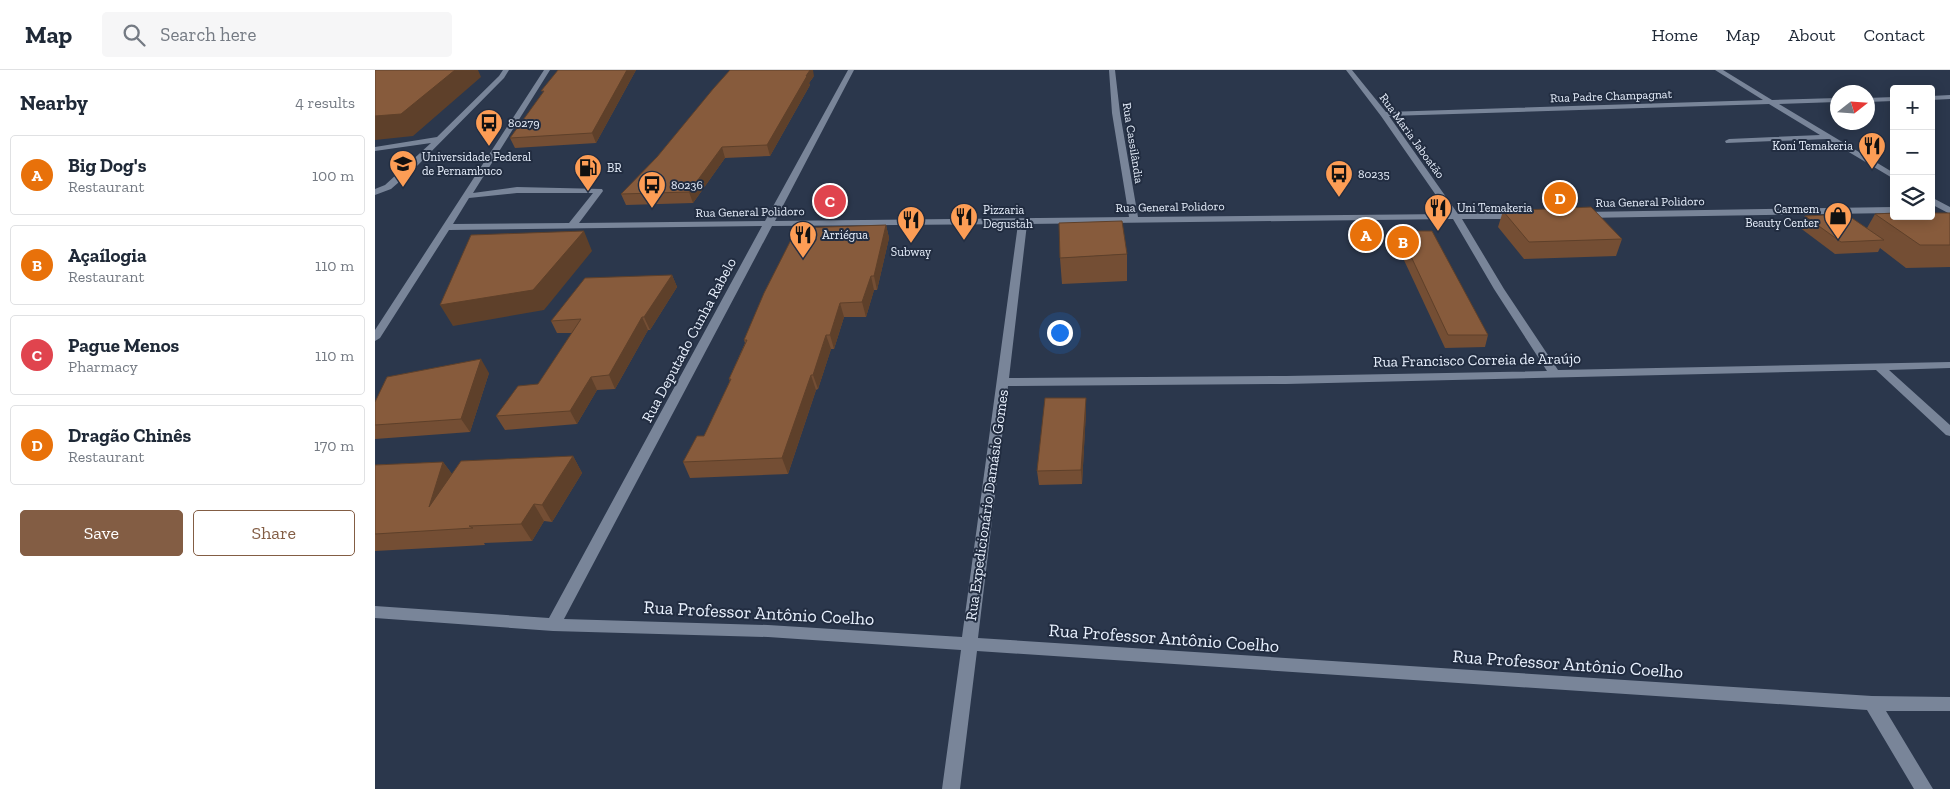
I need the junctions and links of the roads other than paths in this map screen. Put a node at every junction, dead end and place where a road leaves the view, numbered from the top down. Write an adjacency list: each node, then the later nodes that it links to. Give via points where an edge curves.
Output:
1 (506, 70): 15 (street)
2 (547, 70): 20 (street)
3 (851, 70): 30 (street, Rua Deputado Cunha Rabelo)
4 (1112, 70): 28 (street, Rua Cassilândia)
5 (1349, 70): 13 (street, Rua Maria Jaboatão)
6 (1718, 70): 12 (street)
7 (1950, 97): 8 (street)
8 (1935, 98)
9 (1890, 99): 11 (street)
10 (1830, 100): 12 (street, Rua Padre Champagnat)
11 (1875, 100)
12 (1771, 102): 13 (street, Rua Padre Champagnat); 14 (street)
13 (1384, 114): 27 (street, Rua Maria Jaboatão)
14 (1828, 137): 16 (street); 18 (street)
15 (439, 139): 17 (street); 19 (street, via 393,183)
16 (1729, 141)
17 (375, 149)
18 (1891, 175)
19 (375, 192)
20 (465, 196): 31 (street, via 517,190 599,191); 32 (street)
21 (1935, 202): 24 (street)
22 (1935, 209): 24 (street)
23 (1890, 210): 25 (street, Rua General Polidoro)
24 (1949, 210)
25 (1575, 215)
26 (1525, 216): 27 (street, Rua General Polidoro)
27 (1455, 217): 28 (street, Rua General Polidoro); 36 (street, Rua Maria Jaboatão)
28 (1134, 220): 29 (street, Rua General Polidoro)
29 (1023, 221): 30 (street, Rua General Polidoro); 37 (street, Rua Expedicionário Damásio Gomes)
30 (769, 224): 31 (street, Rua General Polidoro); 40 (street, Rua Deputado Cunha Rabelo)
31 (571, 226): 32 (street, Rua General Polidoro)
32 (446, 227): 33 (street)
33 (375, 338)
34 (1950, 365): 35 (street, Rua Francisco Correia de Araújo)
35 (1878, 366): 36 (street, Rua Francisco Correia de Araújo); 38 (street)
36 (1554, 373): 37 (street, Rua Francisco Correia de Araújo, via 1286,380)
37 (1004, 382): 41 (street, Rua Expedicionário Damásio Gomes)
38 (1950, 432)
39 (375, 612): 40 (street, Rua Professor Antônio Coelho)
40 (553, 625): 41 (street, Rua Professor Antônio Coelho, via 768,631)
41 (969, 646): 42 (street, Rua Professor Antônio Coelho); 44 (street, Rua Expedicionário Damásio Gomes)
42 (1872, 703): 43 (street, Rua Professor Antônio Coelho); 45 (street)
43 (1950, 704)
44 (951, 789)
45 (1924, 789)

